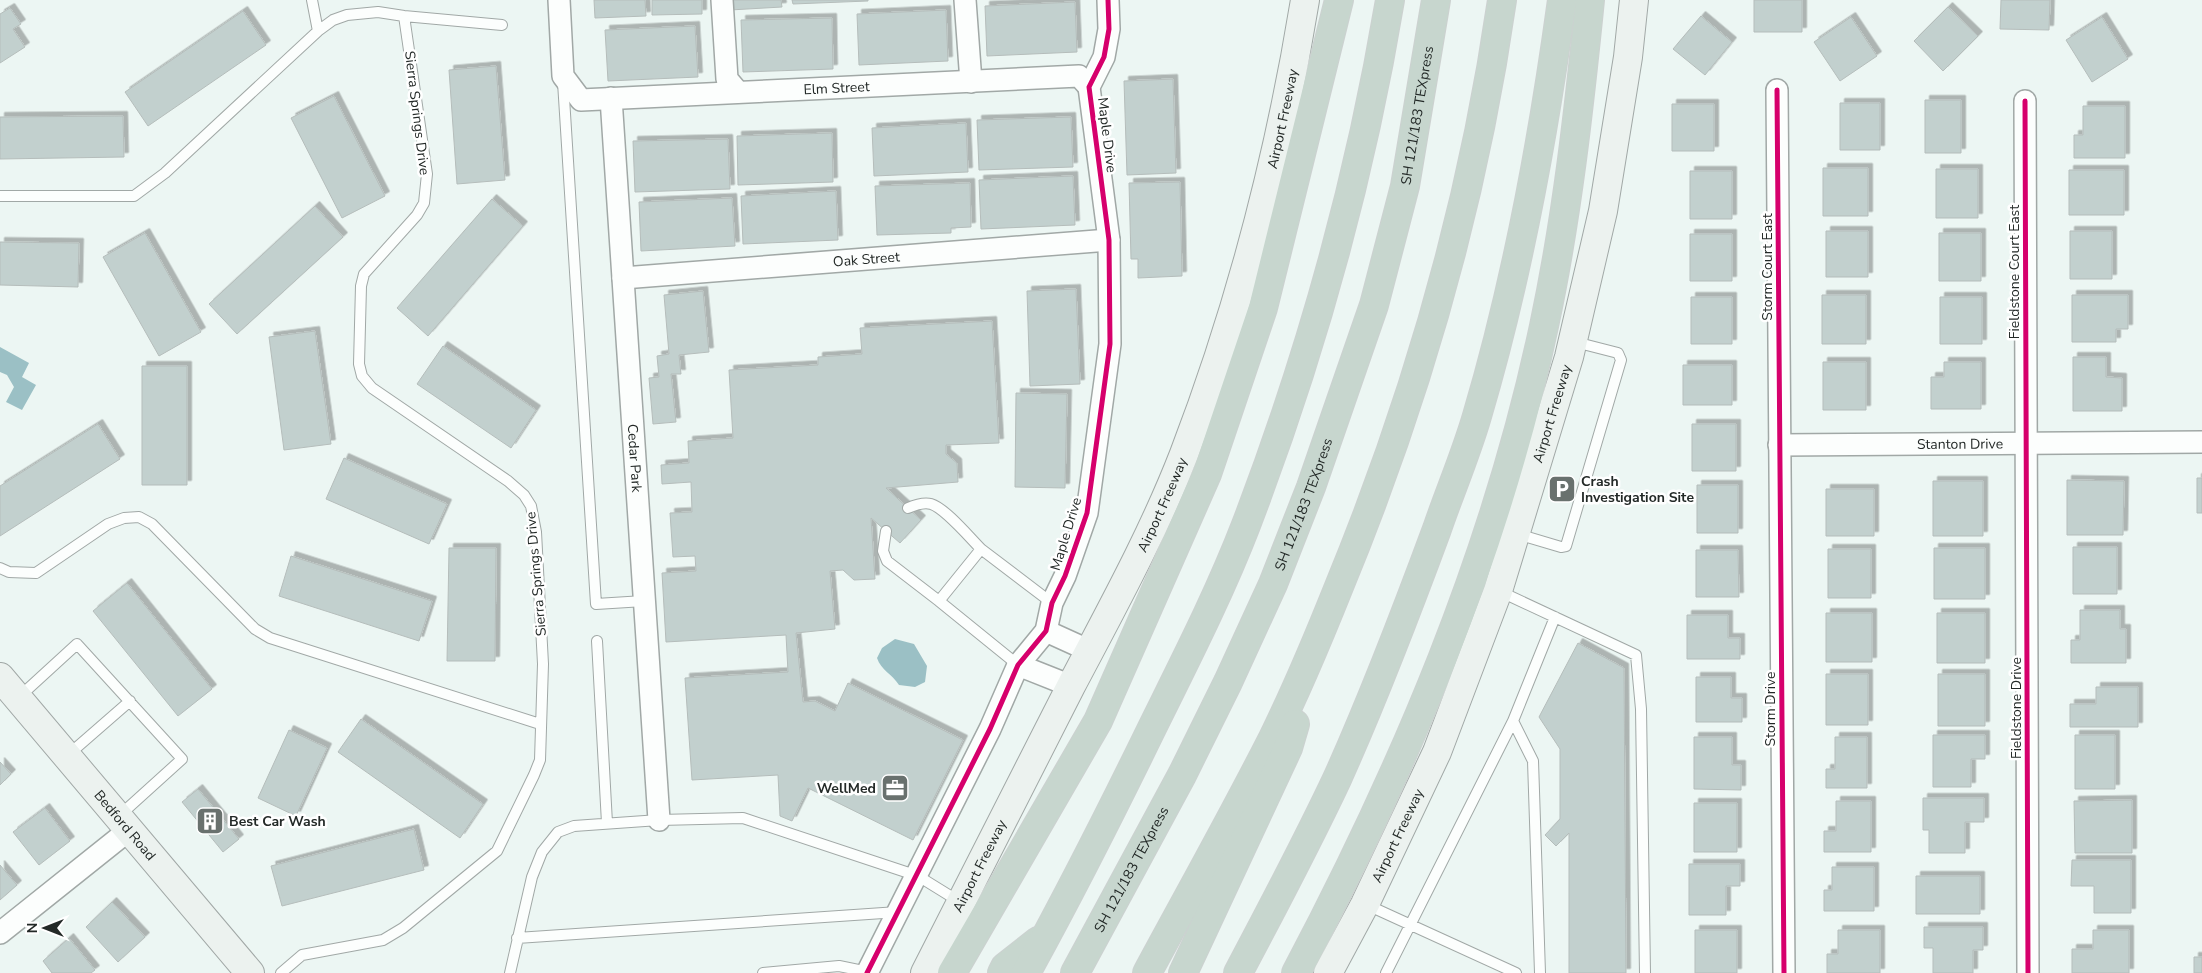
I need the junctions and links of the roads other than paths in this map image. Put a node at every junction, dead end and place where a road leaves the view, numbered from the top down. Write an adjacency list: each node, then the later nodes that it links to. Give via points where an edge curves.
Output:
1 (312, 0): 16 (lane)
2 (559, 0): 17 (street)
3 (722, 0): 21 (street, via 727,79)
4 (965, 0): 18 (street)
5 (1108, 0): 19 (street, Maple Drive, via 1109,29 1104,56)
6 (1305, 0): 43 (main road, Airport Freeway, via 1271,170 1235,306 1184,455 1127,582)
7 (1339, 0): 72 (highway, via 1263,308 1207,474 1098,720)
8 (1390, 0): 62 (highway, via 1374,91 1344,223 1294,395 1245,528 1191,650)
9 (1436, 0): 75 (highway, SH 121/183 TEXpress, via 1405,186 1374,305 1311,487 1273,584 1228,682 1182,775)
10 (1502, 0): 44 (highway, via 1476,146 1423,354 1387,462)
11 (1562, 0): 78 (highway, via 1551,79 1513,276 1477,417 1374,692 1337,778)
12 (1590, 0): 79 (highway, via 1575,143 1560,240 1540,344 1494,515 1388,790)
13 (1634, 0): 27 (main road, Airport Freeway, via 1603,211)
14 (404, 16): 15 (lane); 16 (lane, via 378,12 347,15); 51 (lane, Sierra Springs Drive, via 427,174 424,203 364,274 359,364 362,376 372,388 508,481 531,506 536,532 543,664)
15 (502, 25)
16 (318, 31): 24 (lane, via 165,173 134,196)
17 (563, 76): 22 (street, Elm Street, via 581,100); 37 (lane, via 596,604)
18 (971, 82): 19 (street, Elm Street, via 1079,76); 21 (street, Elm Street)
19 (1089, 86): 25 (street, Maple Drive)
20 (1777, 90): 30 (street, Storm Court East)
21 (738, 92): 22 (street, Elm Street)
22 (611, 98): 26 (street, Cedar Park)
23 (2025, 101): 29 (street, Fieldstone Court East)
24 (0, 196)
25 (1109, 240): 26 (street, Oak Street); 39 (street, Maple Drive, via 1110,344 1087,513 1066,576)
26 (622, 278): 37 (street, Cedar Park)
27 (1573, 342): 33 (main road, Airport Freeway); 33 (lane, via 1618,353 1622,360 1566,546)
28 (2202, 442): 29 (street, Stanton Drive)
29 (2026, 444): 30 (street, Stanton Drive); 86 (street, Fieldstone Drive)
30 (1779, 445): 85 (street, Storm Drive)
31 (908, 508): 34 (lane, via 932,504)
32 (886, 531): 38 (lane, via 883,551 887,561)
33 (1516, 533): 36 (main road, Airport Freeway)
34 (981, 549): 38 (lane); 39 (lane)
35 (0, 568): 51 (lane, via 9,572 36,573 108,524 139,517 152,524 255,630 270,638)
36 (1498, 591): 40 (lane); 58 (main road, Airport Freeway, via 1437,752)
37 (644, 601): 53 (street, Cedar Park)
38 (938, 601): 45 (lane)
39 (1052, 603): 41 (street, Maple Drive)
40 (1555, 617): 50 (lane); 84 (lane, via 1636,655 1641,709)
41 (1046, 631): 43 (street); 45 (street, Maple Drive)
42 (597, 641): 55 (lane)
43 (1090, 651): 47 (main road, Airport Freeway)
44 (1313, 651): 76 (highway, via 1274,736); 77 (highway, via 1288,748)
45 (1018, 665): 47 (street); 56 (street, Maple Drive)
46 (0, 677): 48 (main road, Bedford Road)
47 (1071, 686): 57 (main road, Airport Freeway)
48 (18, 698): 49 (lane, via 77,644); 52 (main road, Bedford Road)
49 (130, 701): 52 (lane); 54 (lane, via 182,758)
50 (1513, 721): 60 (lane); 83 (lane, via 1533,761)
51 (540, 724): 67 (lane, Sierra Springs Drive, via 540,760 497,851 403,928 383,940 302,955)
52 (67, 756): 54 (main road, Bedford Road)
53 (659, 820): 55 (lane); 56 (lane, via 742,818)
54 (124, 823): 61 (street); 64 (main road, Bedford Road)
55 (607, 824): 63 (lane, via 574,826 558,832 542,852 532,877)
56 (918, 876): 57 (lane); 59 (street, Maple Drive)
57 (961, 902): 71 (main road, Airport Freeway)
58 (1365, 904): 60 (lane); 80 (main road, Airport Freeway)
59 (899, 912): 63 (lane); 70 (street, Maple Drive)
60 (1409, 924): 81 (lane); 82 (lane)
61 (0, 933)
62 (1047, 934): 73 (highway, via 1005,967); 74 (highway)
63 (517, 938): 68 (lane)
64 (226, 944): 65 (main road); 66 (main road, Bedford Road)
65 (231, 973)
66 (250, 973)
67 (280, 973)
68 (510, 973)
69 (763, 973): 70 (lane, via 839,966)
70 (868, 973)
71 (925, 973)
72 (952, 973)
73 (1002, 973)
74 (1026, 973)
75 (1075, 973)
76 (1147, 973)
77 (1183, 973)
78 (1238, 973)
79 (1296, 973)
80 (1328, 973)
81 (1386, 973)
82 (1516, 973)
83 (1540, 973)
84 (1645, 973)
85 (1784, 973)
86 (2028, 973)

